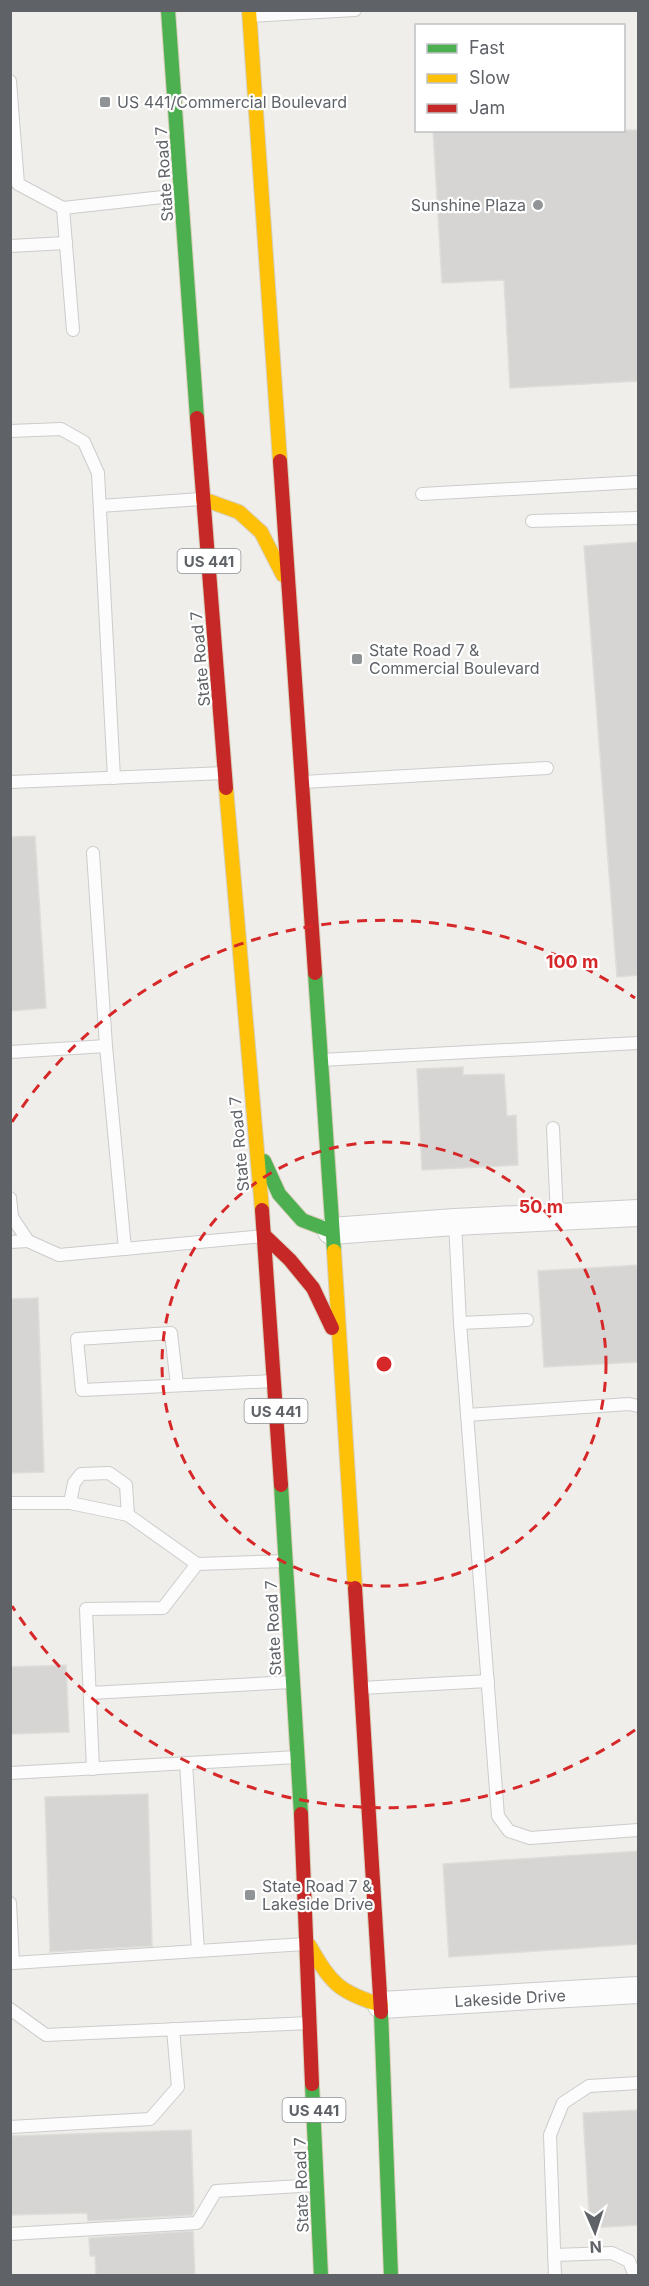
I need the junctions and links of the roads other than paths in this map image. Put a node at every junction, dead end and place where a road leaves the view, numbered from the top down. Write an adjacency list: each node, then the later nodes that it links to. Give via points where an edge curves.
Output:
1 (168, 10): 5 (main road, State Road 7 / US 441)
2 (355, 10): 3 (lane)
3 (249, 14): 17 (main road)
4 (10, 81): 6 (lane, via 18,184)
5 (182, 195): 6 (lane); 13 (main road, State Road 7 / US 441)
6 (63, 208): 7 (lane)
7 (66, 243): 8 (lane); 9 (lane)
8 (10, 246)
9 (73, 330)
10 (10, 432): 14 (lane, via 61,429 84,442 99,473)
11 (639, 482): 12 (lane)
12 (422, 494)
13 (203, 499): 14 (lane); 17 (main road, via 239,512 261,532); 19 (main road, State Road 7 / US 441)
14 (100, 506): 20 (lane)
15 (639, 518): 16 (lane)
16 (532, 521)
17 (290, 588): 22 (main road)
18 (547, 768): 22 (lane)
19 (226, 773): 20 (lane); 29 (main road, State Road 7 / US 441)
20 (114, 778): 21 (lane)
21 (10, 782)
22 (302, 782): 27 (main road)
23 (93, 853): 25 (lane)
24 (639, 1043): 27 (lane)
25 (106, 1046): 26 (lane); 38 (lane)
26 (10, 1052)
27 (320, 1060): 34 (main road)
28 (553, 1128): 32 (lane)
29 (255, 1140): 34 (main road, via 279,1194 302,1220); 35 (main road, State Road 7 / US 441)
30 (10, 1198): 36 (lane, via 12,1217)
31 (639, 1213): 32 (street)
32 (557, 1217): 33 (street)
33 (455, 1222): 34 (street); 40 (lane)
34 (331, 1231): 41 (main road)
35 (265, 1236): 38 (lane); 41 (main road, via 313,1288); 42 (main road, State Road 7 / US 441)
36 (28, 1240): 37 (lane); 38 (lane, via 58,1255)
37 (10, 1242)
38 (125, 1249)
39 (527, 1320): 40 (lane)
40 (460, 1323): 45 (lane)
41 (340, 1346): 53 (main road)
42 (274, 1380): 43 (lane); 49 (main road, State Road 7 / US 441)
43 (177, 1385): 43 (lane, via 82,1390 77,1339 171,1333)
44 (639, 1406): 45 (lane)
45 (467, 1415): 51 (lane)
46 (10, 1503): 47 (lane)
47 (70, 1503): 48 (lane); 48 (lane, via 74,1483 81,1474 109,1473 126,1485)
48 (128, 1515): 50 (lane)
49 (286, 1561): 50 (lane); 52 (main road, State Road 7 / US 441)
50 (197, 1564): 54 (lane, via 163,1608 86,1609)
51 (488, 1681): 53 (lane); 59 (lane, via 498,1816 508,1832 530,1838)
52 (293, 1682): 54 (lane); 55 (main road, State Road 7 / US 441)
53 (360, 1688): 64 (main road)
54 (90, 1693): 57 (lane)
55 (298, 1757): 56 (lane); 61 (main road, State Road 7 / US 441)
56 (186, 1763): 57 (lane); 62 (lane)
57 (93, 1768): 58 (lane)
58 (10, 1773)
59 (639, 1830)
60 (10, 1903): 62 (lane, via 13,1963)
61 (308, 1944): 62 (lane); 64 (main road, via 331,1982 349,1995); 66 (main road, State Road 7 / US 441)
62 (198, 1951)
63 (639, 1990): 64 (street, Lakeside Drive)
64 (381, 2005): 74 (main road)
65 (10, 2008): 67 (lane, via 46,2035)
66 (311, 2023): 67 (lane); 70 (main road, State Road 7 / US 441)
67 (173, 2030): 69 (lane, via 178,2087 150,2119)
68 (639, 2083): 72 (lane, via 589,2086 563,2103 550,2135)
69 (10, 2127)
70 (318, 2185): 71 (lane, via 216,2191 197,2223); 73 (main road, State Road 7 / US 441)
71 (10, 2234)
72 (554, 2255): 75 (lane); 76 (lane, via 612,2253 629,2261)
73 (321, 2276)
74 (391, 2276)
75 (555, 2276)
76 (635, 2276)

